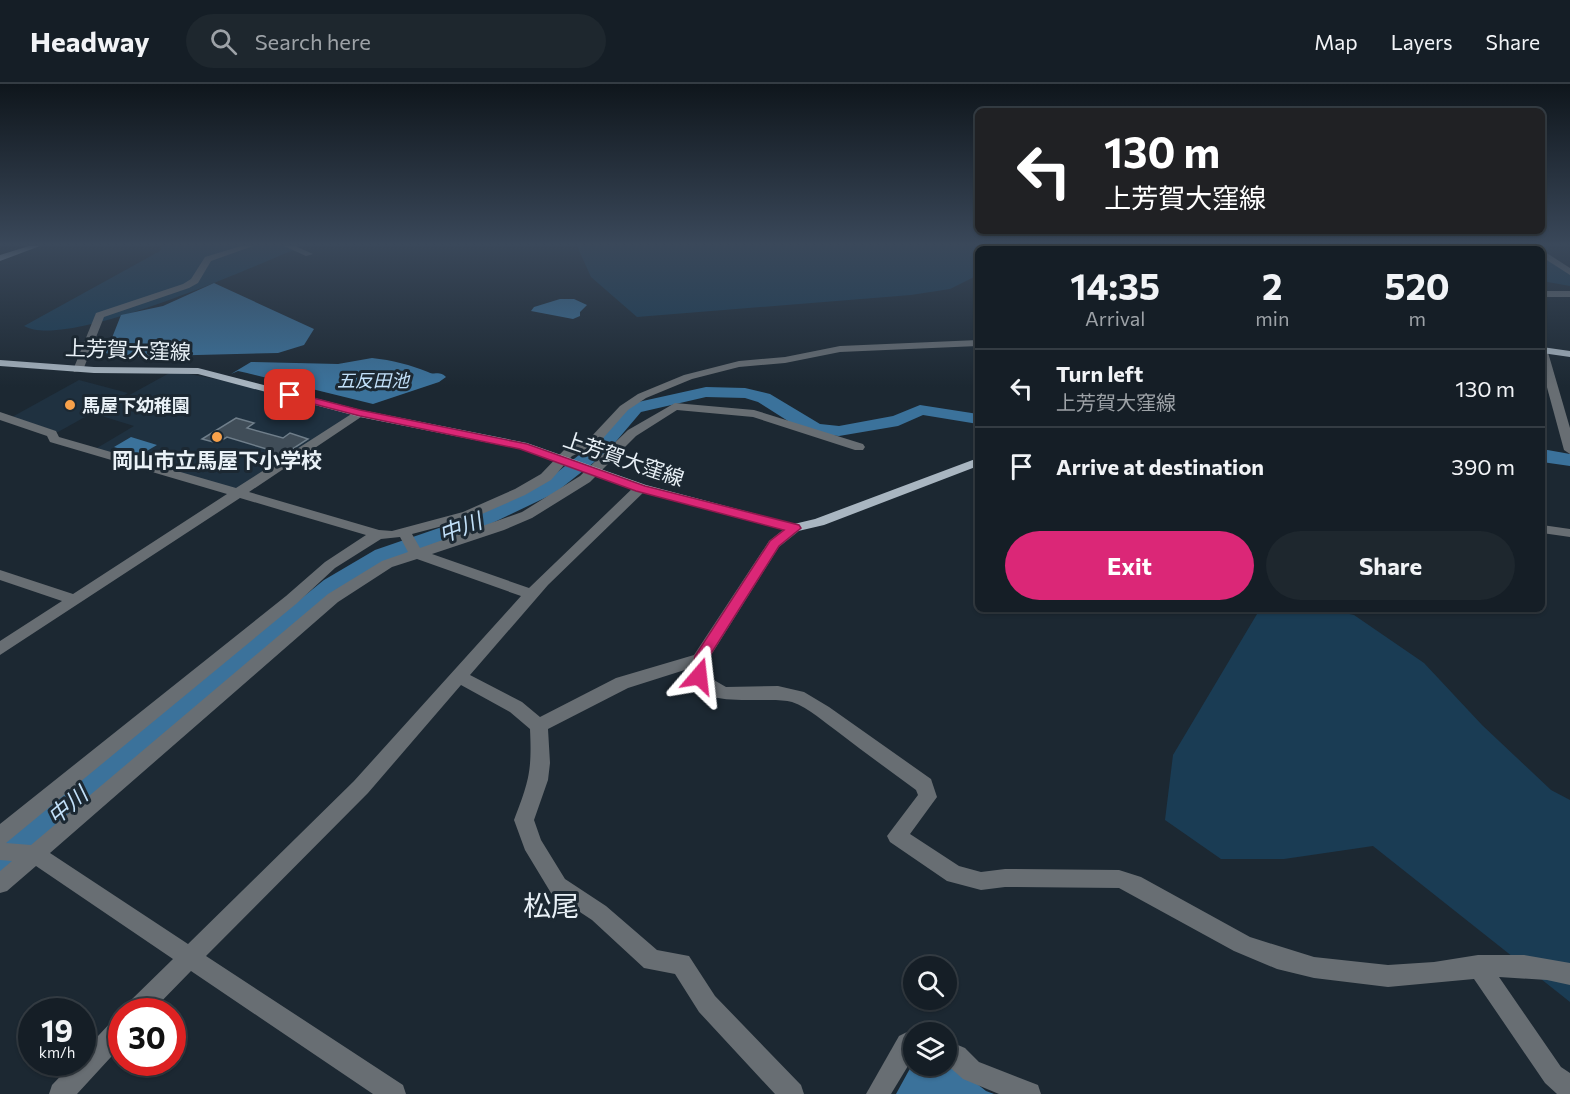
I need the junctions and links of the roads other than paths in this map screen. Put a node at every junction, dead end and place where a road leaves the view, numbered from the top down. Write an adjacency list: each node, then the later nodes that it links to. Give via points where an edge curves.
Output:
1 (165, 293): 9 (street, via 100,315)
2 (1545, 294): 3 (street)
3 (1570, 294)
4 (975, 343): 14 (street, via 840,349 688,376 642,396 608,423 594,441)
5 (1545, 350): 6 (main road)
6 (1570, 354)
7 (1545, 360): 13 (street)
8 (0, 363): 9 (main road, 上芳賀大窪線)
9 (78, 370): 10 (main road, 上芳賀大窪線, via 184,369)
10 (360, 413): 14 (main road, 上芳賀大窪線, via 496,439); 18 (street)
11 (0, 416): 18 (street, via 52,434 54,439)
12 (859, 447): 16 (street, via 754,414 682,404 649,419)
13 (1570, 450)
14 (565, 460): 16 (main road, 上芳賀大窪線); 23 (street, via 535,484 485,510)
15 (975, 463): 19 (main road, 上芳賀大窪線)
16 (591, 470): 17 (main road, 上芳賀大窪線); 24 (street, via 585,479 527,515)
17 (641, 488): 19 (main road, 上芳賀大窪線); 26 (street)
18 (237, 493): 22 (street); 27 (street)
19 (794, 528): 29 (street, via 774,544)
20 (1545, 529): 21 (street)
21 (1570, 533)
22 (378, 534): 23 (street); 32 (street, via 330,565)
23 (405, 534): 24 (street)
24 (416, 551): 26 (street); 34 (street, via 372,572 333,598)
25 (0, 575): 27 (street)
26 (531, 594): 30 (street)
27 (75, 600): 28 (street)
28 (0, 649)
29 (700, 659): 31 (street, via 622,684); 37 (street, via 699,676 703,683 724,694 778,693 798,697 924,785 928,797 897,836 954,874 981,881 1119,879 1242,945 1313,968 1387,976)
30 (459, 677): 31 (street, via 516,706); 36 (street, via 361,787)
31 (539, 726): 46 (street, via 539,780 524,820 549,874 558,886 599,913 652,960 681,964 707,1004)
32 (0, 836)
33 (0, 851): 34 (street)
34 (35, 854): 35 (street); 36 (street)
35 (0, 884)
36 (191, 958): 39 (street); 45 (street)
37 (1478, 966): 38 (street, via 1527,966); 43 (street, via 1553,1074)
38 (1570, 975)
39 (149, 998)
40 (108, 1042): 44 (street)
41 (903, 1049): 47 (street)
42 (957, 1056): 48 (street, via 971,1071)
43 (1570, 1089)
44 (61, 1094)
45 (394, 1094)
46 (792, 1094)
47 (878, 1094)
48 (1029, 1094)

